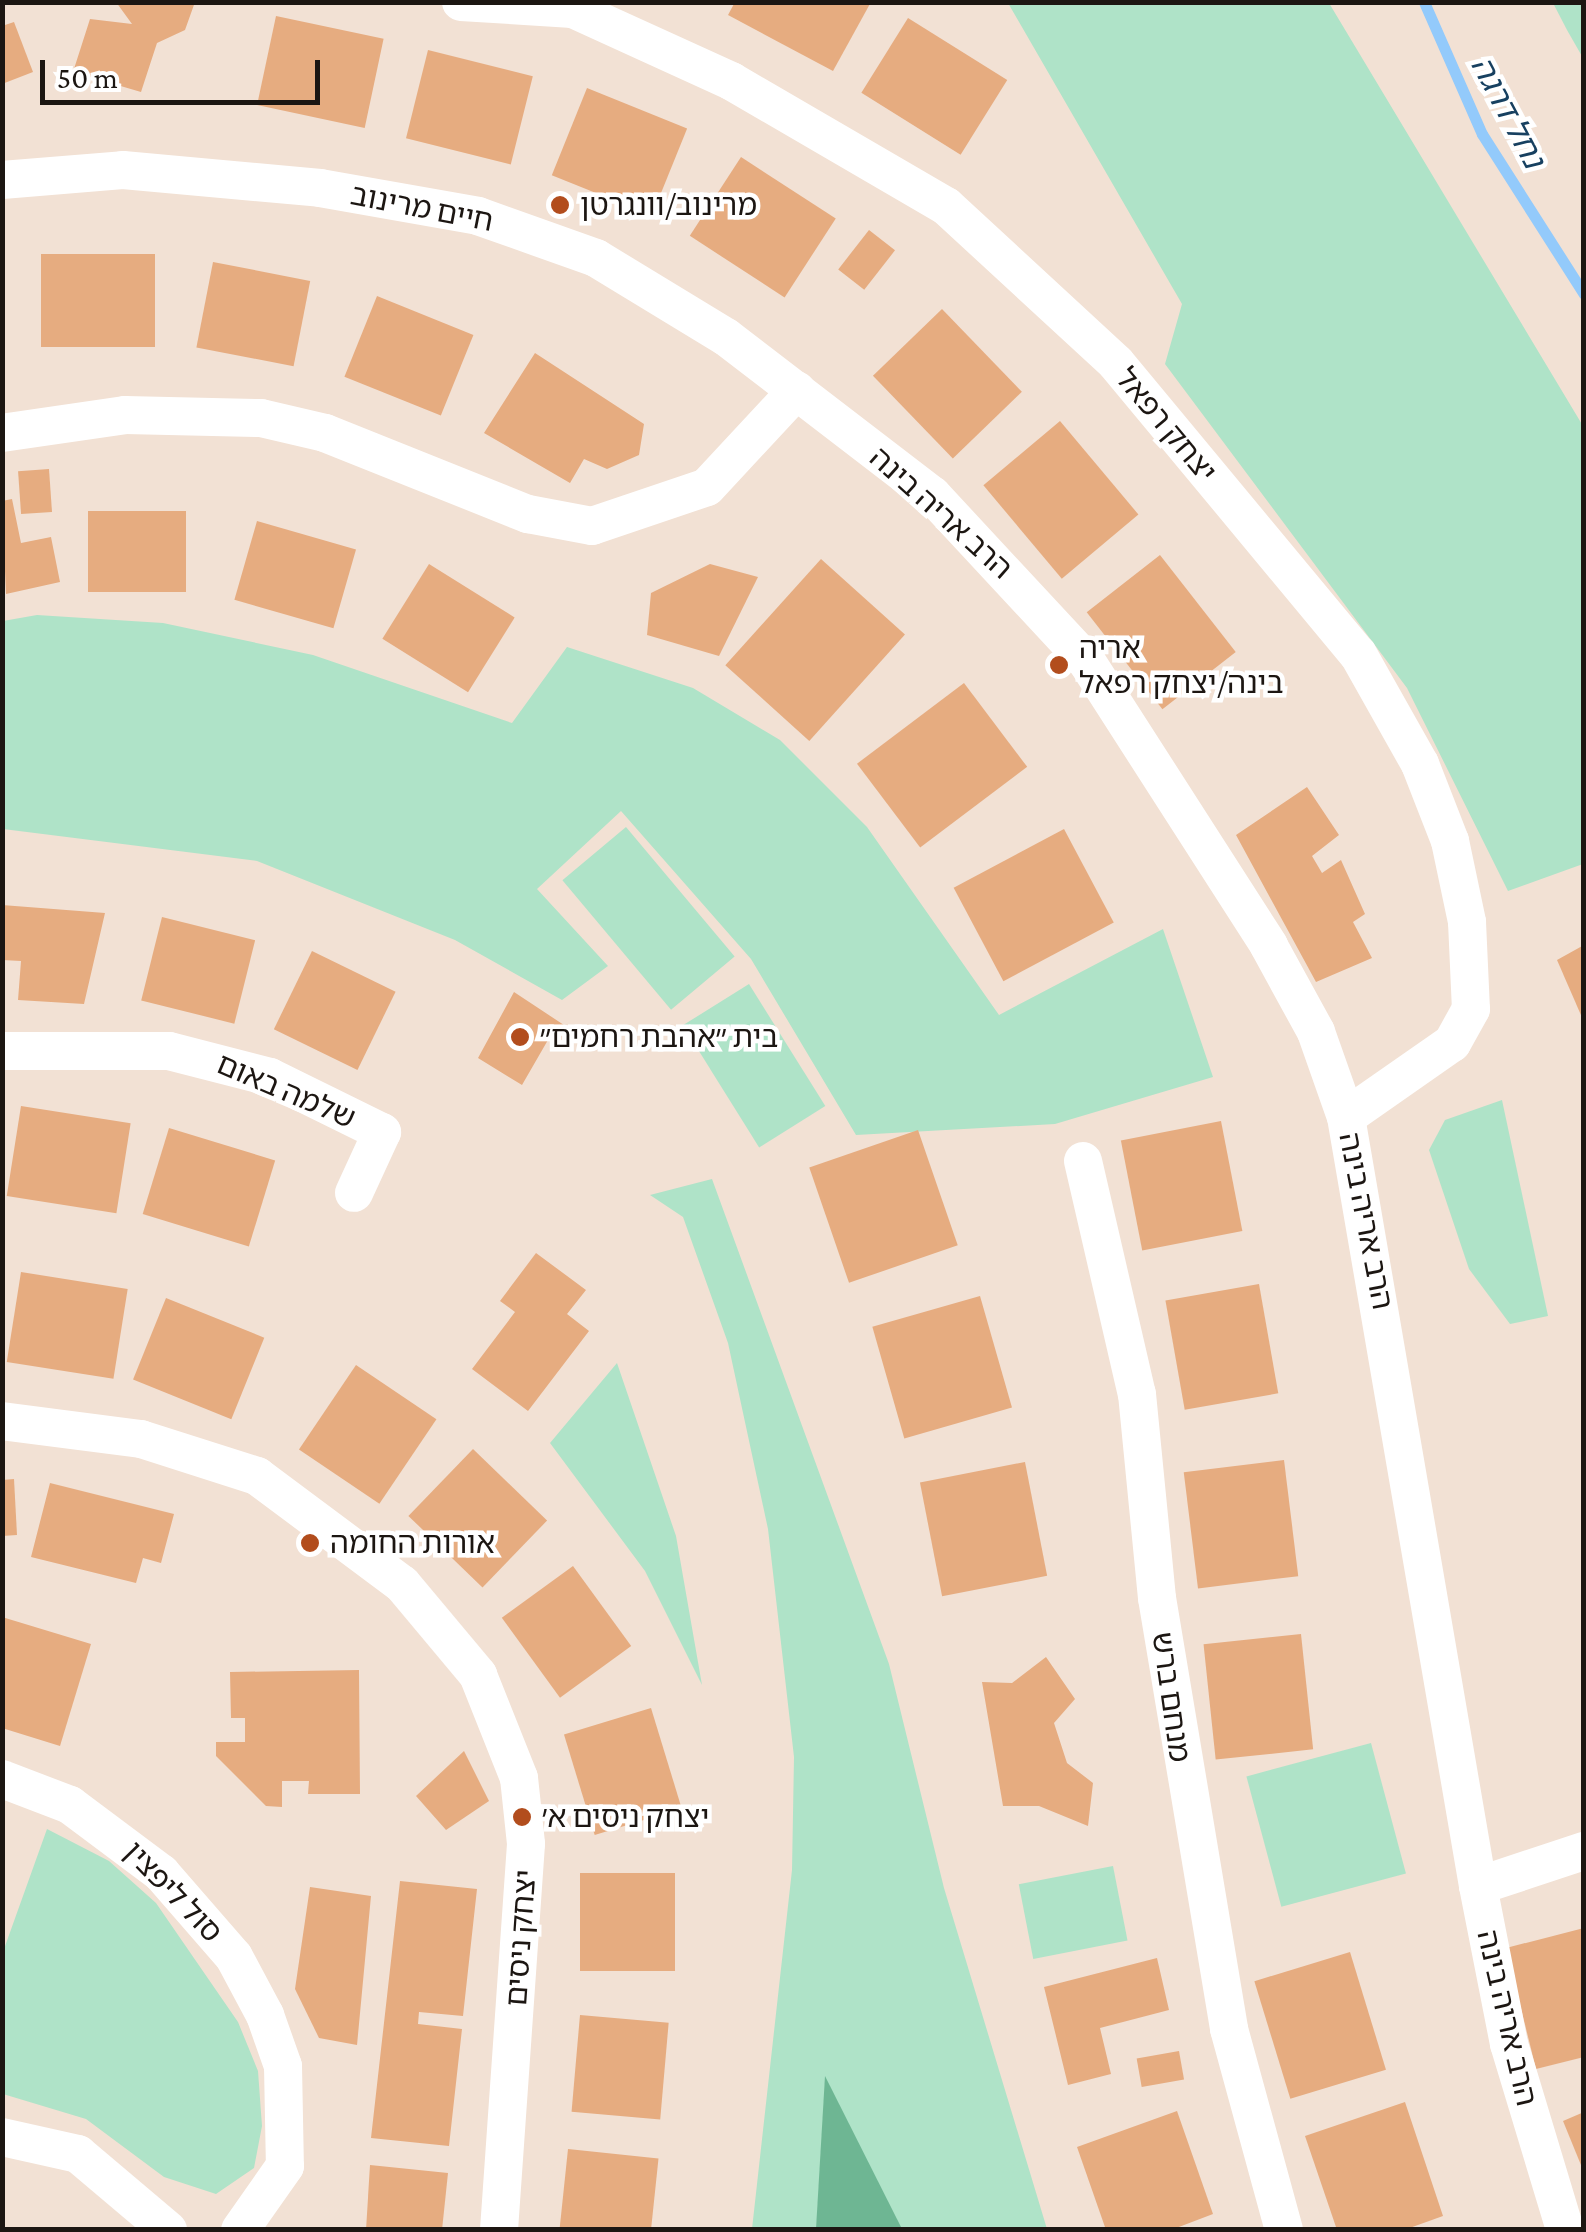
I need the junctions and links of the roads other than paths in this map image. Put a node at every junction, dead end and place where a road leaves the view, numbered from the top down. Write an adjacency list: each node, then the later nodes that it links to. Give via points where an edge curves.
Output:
1 (461, 2): 2 (street, יצחק רפאל)
2 (573, 6): 7 (street, יצחק רפאל, via 730,81 946,206 1116,364 1358,654 1420,764 1450,841 1468,922 1471,1008 1452,1043)
3 (2, 180): 4 (street, חיים מרינוב, via 204,173 478,216 642,280)
4 (797, 390): 5 (street, via 707,487 592,526 512,509 325,433 261,418 125,415); 7 (street, הרב אריה בינה, via 932,496 1088,662 1269,946 1316,1032)
5 (2, 433)
6 (2, 1051): 9 (street, שלמה באום, via 169,1051 270,1078 382,1132)
7 (1346, 1117): 13 (street, הרב אריה בינה)
8 (1083, 1161): 18 (street, מנחם ברש, via 1124,1320 1183,1777 1230,2029)
9 (354, 1193)
10 (2, 1421): 17 (street, יצחק ניסים, via 140,1439 257,1476 367,1552 478,1676 519,1778 526,1844)
11 (2, 1779): 16 (street, סול ליפצין, via 70,1805 162,1873 234,1956 258,2000 283,2066 287,2138 277,2181)
12 (1584, 1851): 13 (street)
13 (1478, 1886): 19 (street, הרב אריה בינה, via 1509,2044)
14 (2, 2137): 15 (street, via 78,2154)
15 (168, 2230)
16 (240, 2230)
17 (499, 2230)
18 (1284, 2230)
19 (1565, 2230)

